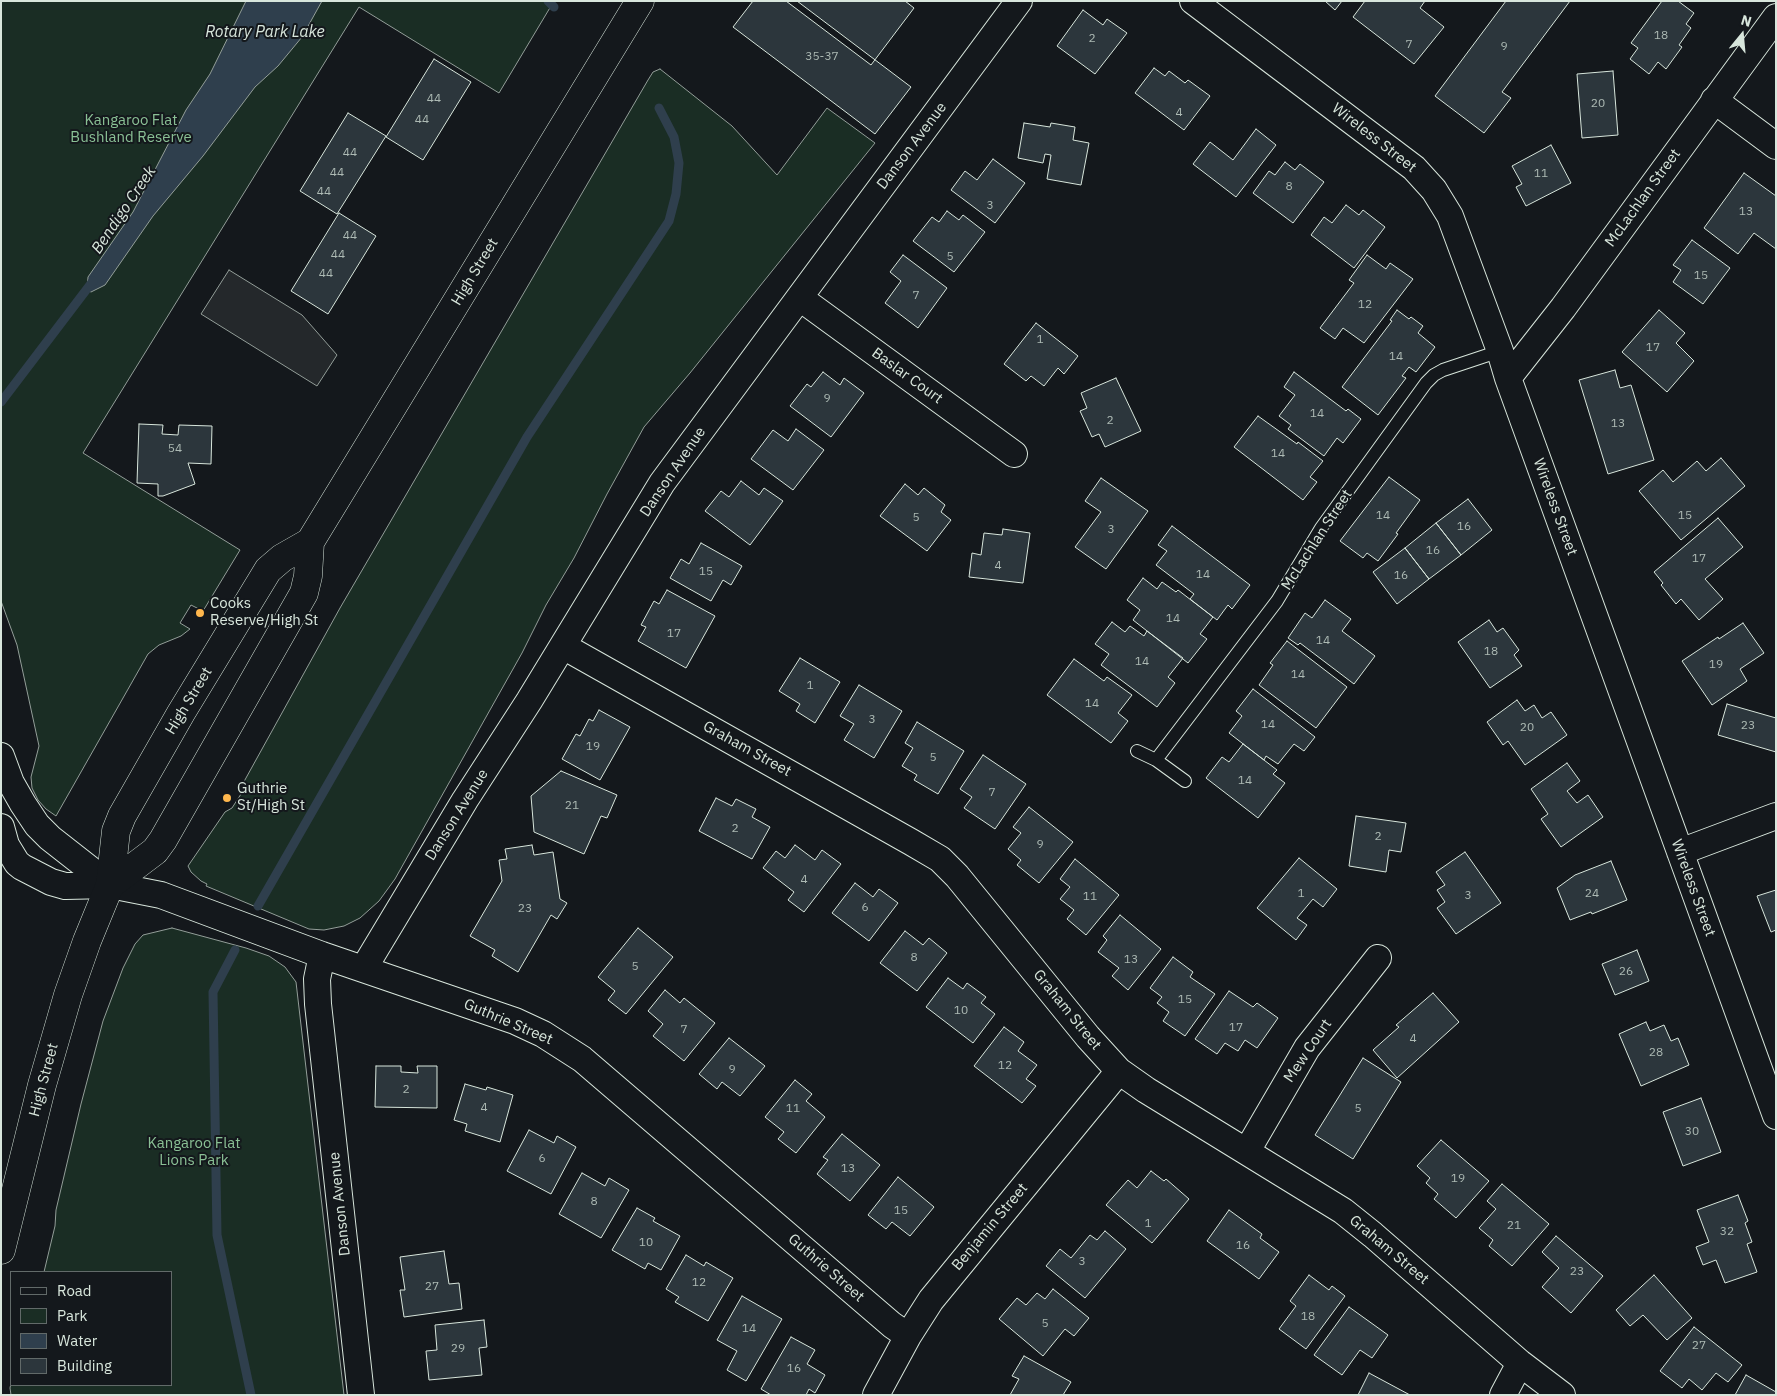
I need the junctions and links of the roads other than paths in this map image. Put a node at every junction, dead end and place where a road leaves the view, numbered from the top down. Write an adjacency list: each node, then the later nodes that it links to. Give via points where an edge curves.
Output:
1 (640, 1): 11 (highway, High Street)
2 (1019, 1): 7 (street, Danson Avenue)
3 (1193, 1): 8 (street, Wireless Street, via 1388,147 1434,190 1450,216)
4 (1776, 18): 5 (street, McLachlan Street)
5 (1714, 100): 6 (street); 9 (street, McLachlan Street, via 1563,308)
6 (1776, 146)
7 (800, 298): 10 (street, Baslar Court); 12 (street, Danson Avenue, via 662,483)
8 (1500, 351): 9 (street, Wireless Street); 15 (lane, McLachlan Street, via 1443,370 1426,383 1321,528 1277,601)
9 (1508, 378): 19 (street, Wireless Street)
10 (1014, 454)
11 (310, 542): 20 (highway, High Street, via 304,593 163,840 155,851); 20 (highway, High Street, via 268,570 181,713 122,816 116,831)
12 (563, 646): 23 (street, Danson Avenue); 24 (street, Graham Street, via 940,860 957,876)
13 (1136, 751): 15 (lane)
14 (1, 756): 20 (street, via 11,783 37,824)
15 (1156, 760): 16 (lane)
16 (1185, 780)
17 (1776, 816): 19 (street)
18 (1, 827): 20 (street, via 6,845 17,863 34,874 65,886)
19 (1680, 852): 25 (street, Wireless Street)
20 (110, 885): 21 (street, Guthrie Street, via 161,895); 27 (highway, High Street, via 66,1004 42,1085)
21 (322, 955): 23 (street, Guthrie Street); 30 (street, Danson Avenue, via 317,979 318,1004)
22 (1378, 958): 26 (street, Mew Court, via 1307,1048)
23 (364, 968): 28 (street, Guthrie Street, via 515,1022 543,1034 582,1059)
24 (1119, 1071): 26 (street, Graham Street); 28 (street, Benjamin Street, via 952,1273)
25 (1776, 1116)
26 (1247, 1151): 29 (street, Graham Street, via 1350,1217)
27 (1, 1250)
28 (908, 1336): 31 (street, Benjamin Street)
29 (1520, 1363): 32 (street); 33 (street, Graham Street)
30 (361, 1395)
31 (876, 1395)
32 (1502, 1395)
33 (1562, 1395)

